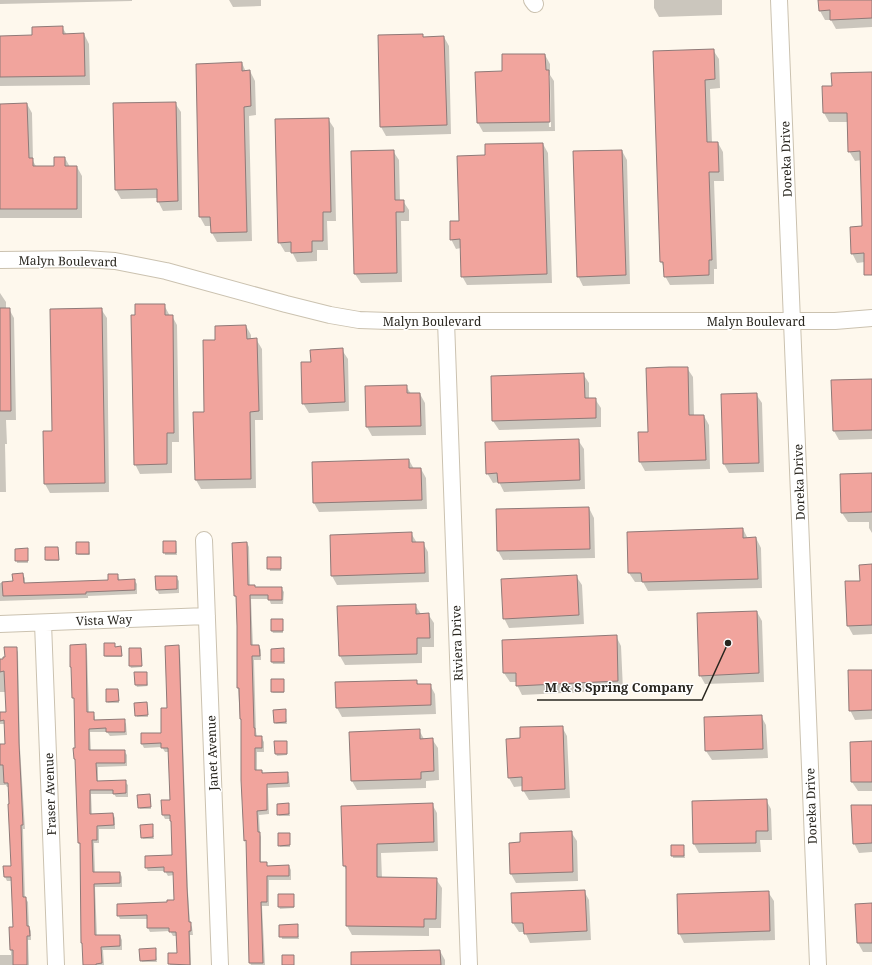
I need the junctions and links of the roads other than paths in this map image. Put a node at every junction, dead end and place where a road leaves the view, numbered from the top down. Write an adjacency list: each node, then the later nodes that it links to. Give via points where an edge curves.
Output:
1 (779, 0): 4 (street, Doreka Drive)
2 (0, 260): 5 (street, Malyn Boulevard, via 115,261 166,271 336,316 359,320)
3 (872, 318): 4 (street, Malyn Boulevard, via 835,321)
4 (793, 320): 5 (street, Malyn Boulevard); 13 (street, Doreka Drive)
5 (446, 321): 12 (street, Riviera Drive)
6 (204, 540): 7 (street, Janet Avenue)
7 (207, 616): 8 (street, Vista Way); 11 (street, Janet Avenue)
8 (43, 623): 9 (street, Vista Way); 10 (street, Fraser Avenue)
9 (0, 624)
10 (56, 965)
11 (220, 965)
12 (469, 965)
13 (818, 965)

